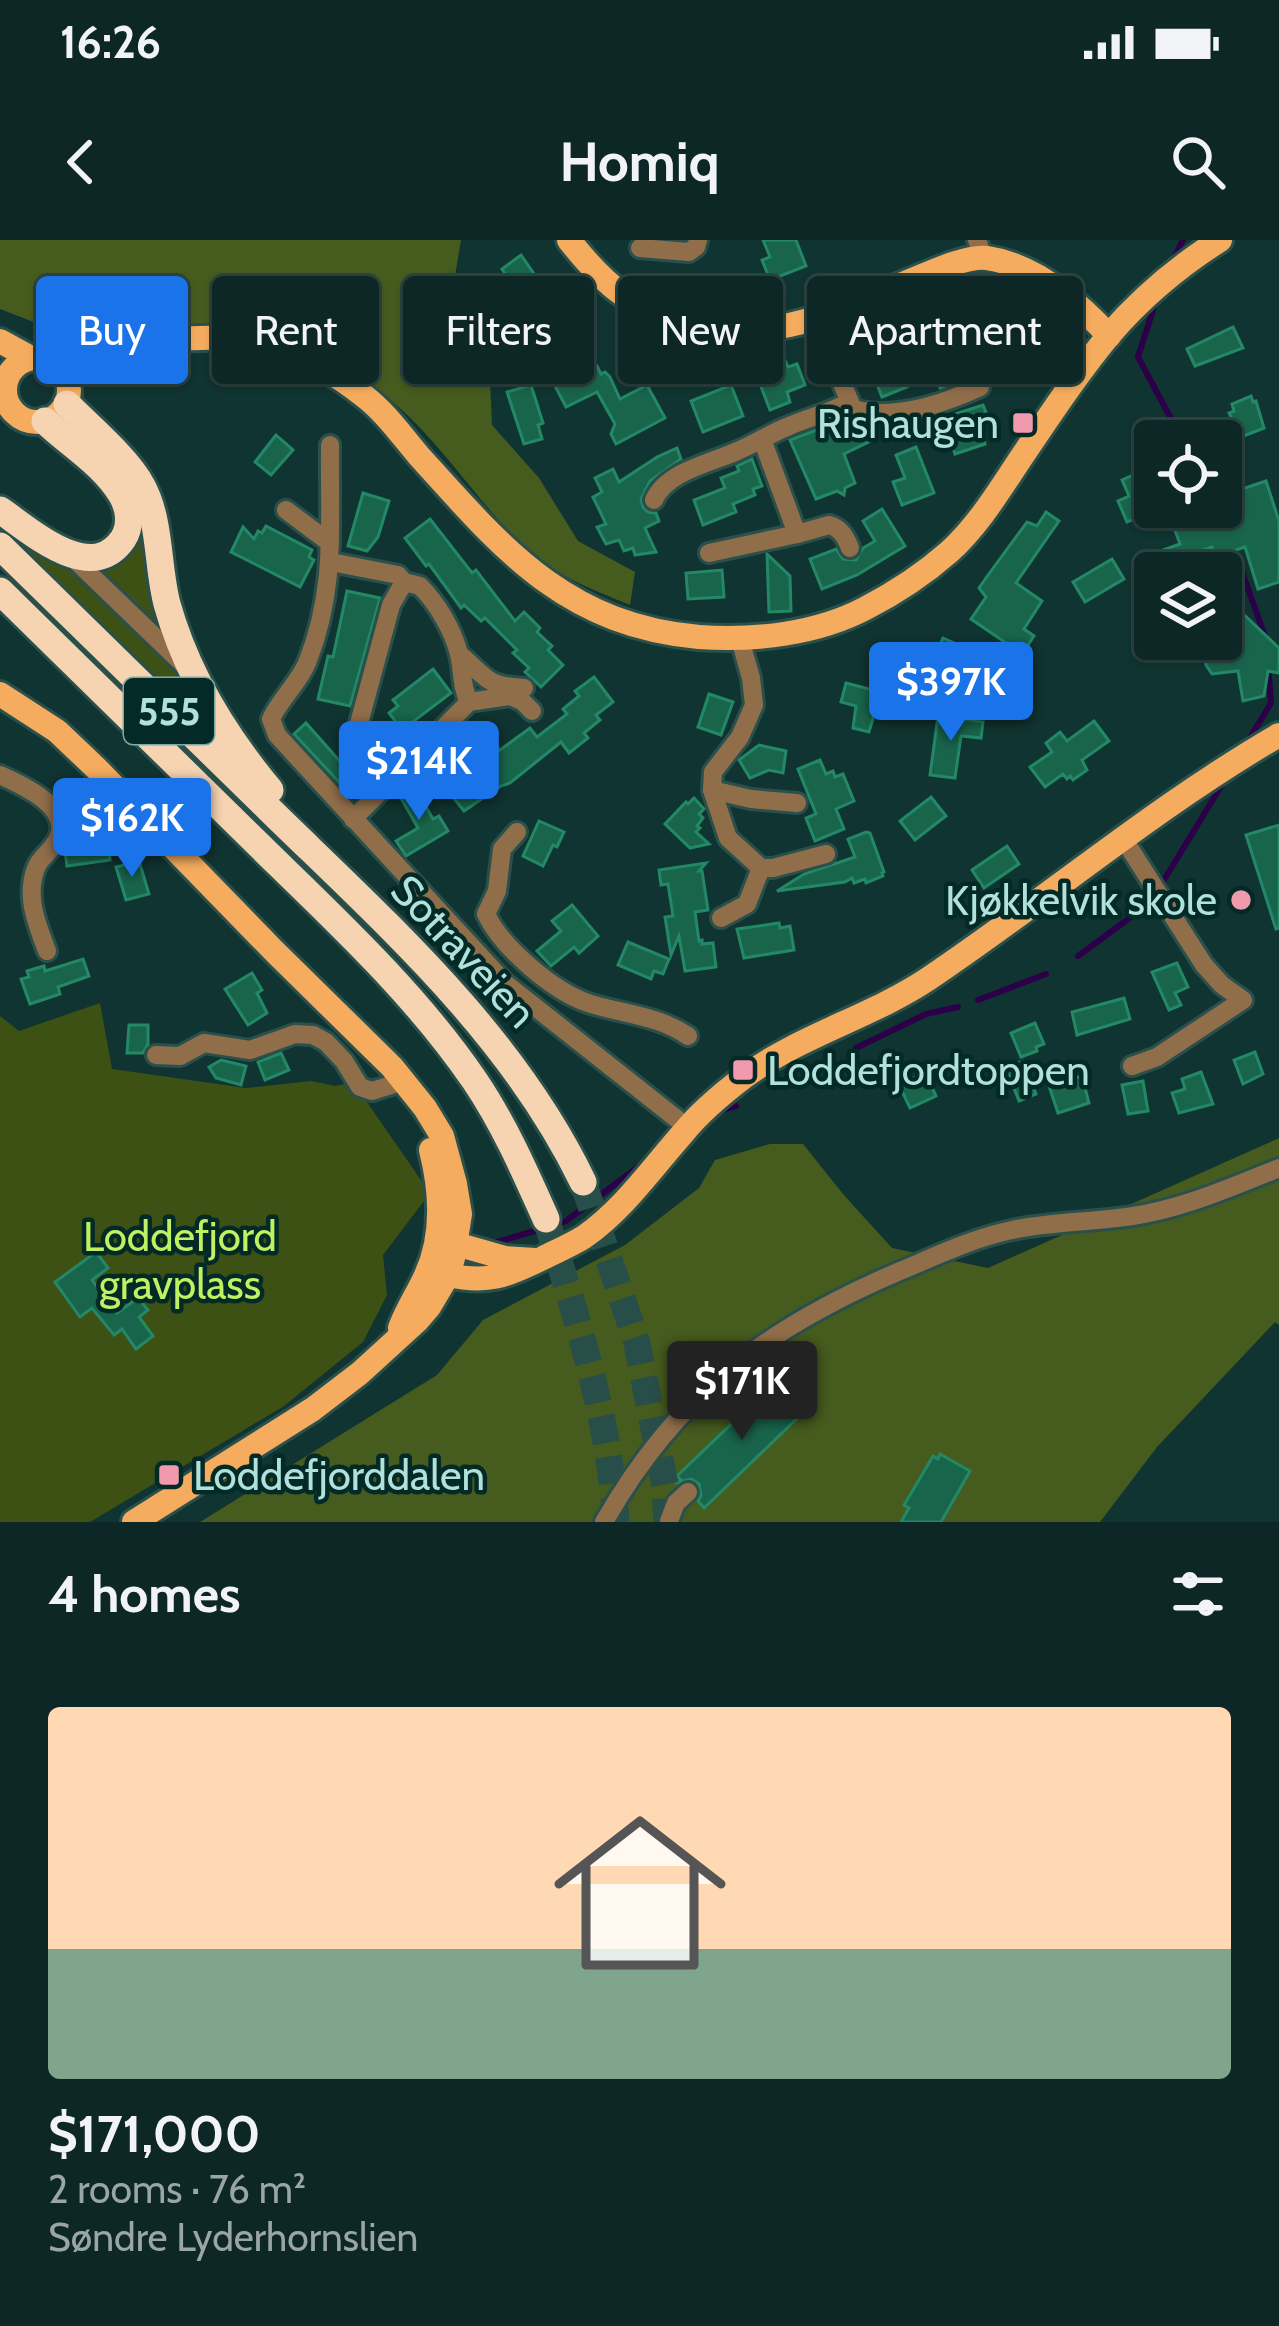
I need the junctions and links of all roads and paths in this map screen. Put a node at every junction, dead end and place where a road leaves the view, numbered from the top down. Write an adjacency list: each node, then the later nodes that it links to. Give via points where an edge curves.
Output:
1 (569, 240): 7 (main road)
2 (698, 240): 4 (street, via 689,252)
3 (1220, 240): 8 (main road)
4 (640, 248)
5 (980, 249): 6 (main road); 8 (main road, via 1048,282)
6 (922, 276)
7 (618, 292)
8 (1109, 336): 34 (main road, via 949,552 862,611)
9 (188, 338): 34 (main road, via 266,344 334,374 367,398 522,565 579,603 647,628)
10 (0, 341): 11 (main road)
11 (36, 357)
12 (36, 361): 13 (main road, via 21,362)
13 (3, 384): 19 (main road, via 7,402)
14 (53, 384): 19 (main road)
15 (74, 384): 19 (main road)
16 (842, 384): 18 (street)
17 (980, 387): 18 (street, via 886,413 861,412)
18 (849, 402): 20 (street)
19 (40, 411): 30 (highway, via 119,490 129,518 109,552); 37 (highway, 555, via 144,488 167,603)
20 (762, 439): 22 (street, via 671,481); 25 (street)
21 (330, 445): 28 (street)
22 (654, 500)
23 (0, 510): 30 (highway, 555)
24 (286, 511): 28 (street)
25 (796, 533): 27 (street, via 835,526); 29 (street)
26 (0, 546): 52 (highway, Sotraveien / 555)
27 (850, 548)
28 (331, 553): 31 (street); 47 (street, via 306,664 271,719)
29 (709, 553)
30 (70, 554): 37 (street, 555)
31 (404, 582): 36 (street, via 428,594); 44 (street, via 354,742)
32 (0, 591): 35 (highway, Sotraveien / 555)
33 (0, 605): 35 (highway, 555, via 41,645)
34 (740, 639): 45 (street, via 754,705 713,772)
35 (61, 651): 62 (highway, Sotraveien / 555, via 413,1000 502,1126)
36 (459, 654): 38 (street, via 483,678); 40 (street)
37 (194, 673): 52 (highway, 555, via 250,766 326,848)
38 (524, 688)
39 (0, 694): 58 (main road, via 57,731 111,782)
40 (470, 702): 41 (street, via 509,696); 44 (street)
41 (532, 710)
42 (1279, 735): 49 (main road)
43 (0, 775): 54 (street, via 50,805 61,827 36,865 30,898)
44 (382, 789): 47 (street)
45 (712, 790): 46 (street); 51 (street, via 728,838)
46 (797, 803)
47 (353, 819): 59 (street, via 506,984)
48 (518, 832): 55 (street, via 502,849 487,914 501,939 577,999)
49 (1123, 838): 57 (street, via 1204,965 1243,1000); 59 (main road, via 926,980 773,1057)
50 (826, 854): 51 (street)
51 (760, 868): 53 (street, via 747,904)
52 (338, 877): 61 (highway, Sotraveien / 555, via 492,1037)
53 (721, 918)
54 (47, 951)
55 (688, 1036)
56 (156, 1055): 58 (street, via 180,1056 204,1043 250,1050 313,1035 360,1087)
57 (1132, 1066)
58 (404, 1081): 63 (main road, via 442,1136 455,1184 460,1214)
59 (687, 1127): 64 (main road, via 596,1227)
60 (1279, 1168): 69 (street, via 1149,1213 1007,1231 819,1308 692,1402)
61 (583, 1182)
62 (546, 1219)
63 (446, 1247): 64 (main road); 65 (main road); 66 (main road)
64 (538, 1260): 65 (main road, via 490,1279)
65 (448, 1275): 66 (main road)
66 (398, 1336): 68 (main road, via 314,1409)
67 (688, 1492): 71 (street)
68 (134, 1522)
69 (604, 1522)
70 (660, 1522): 71 (street)
71 (670, 1522)

